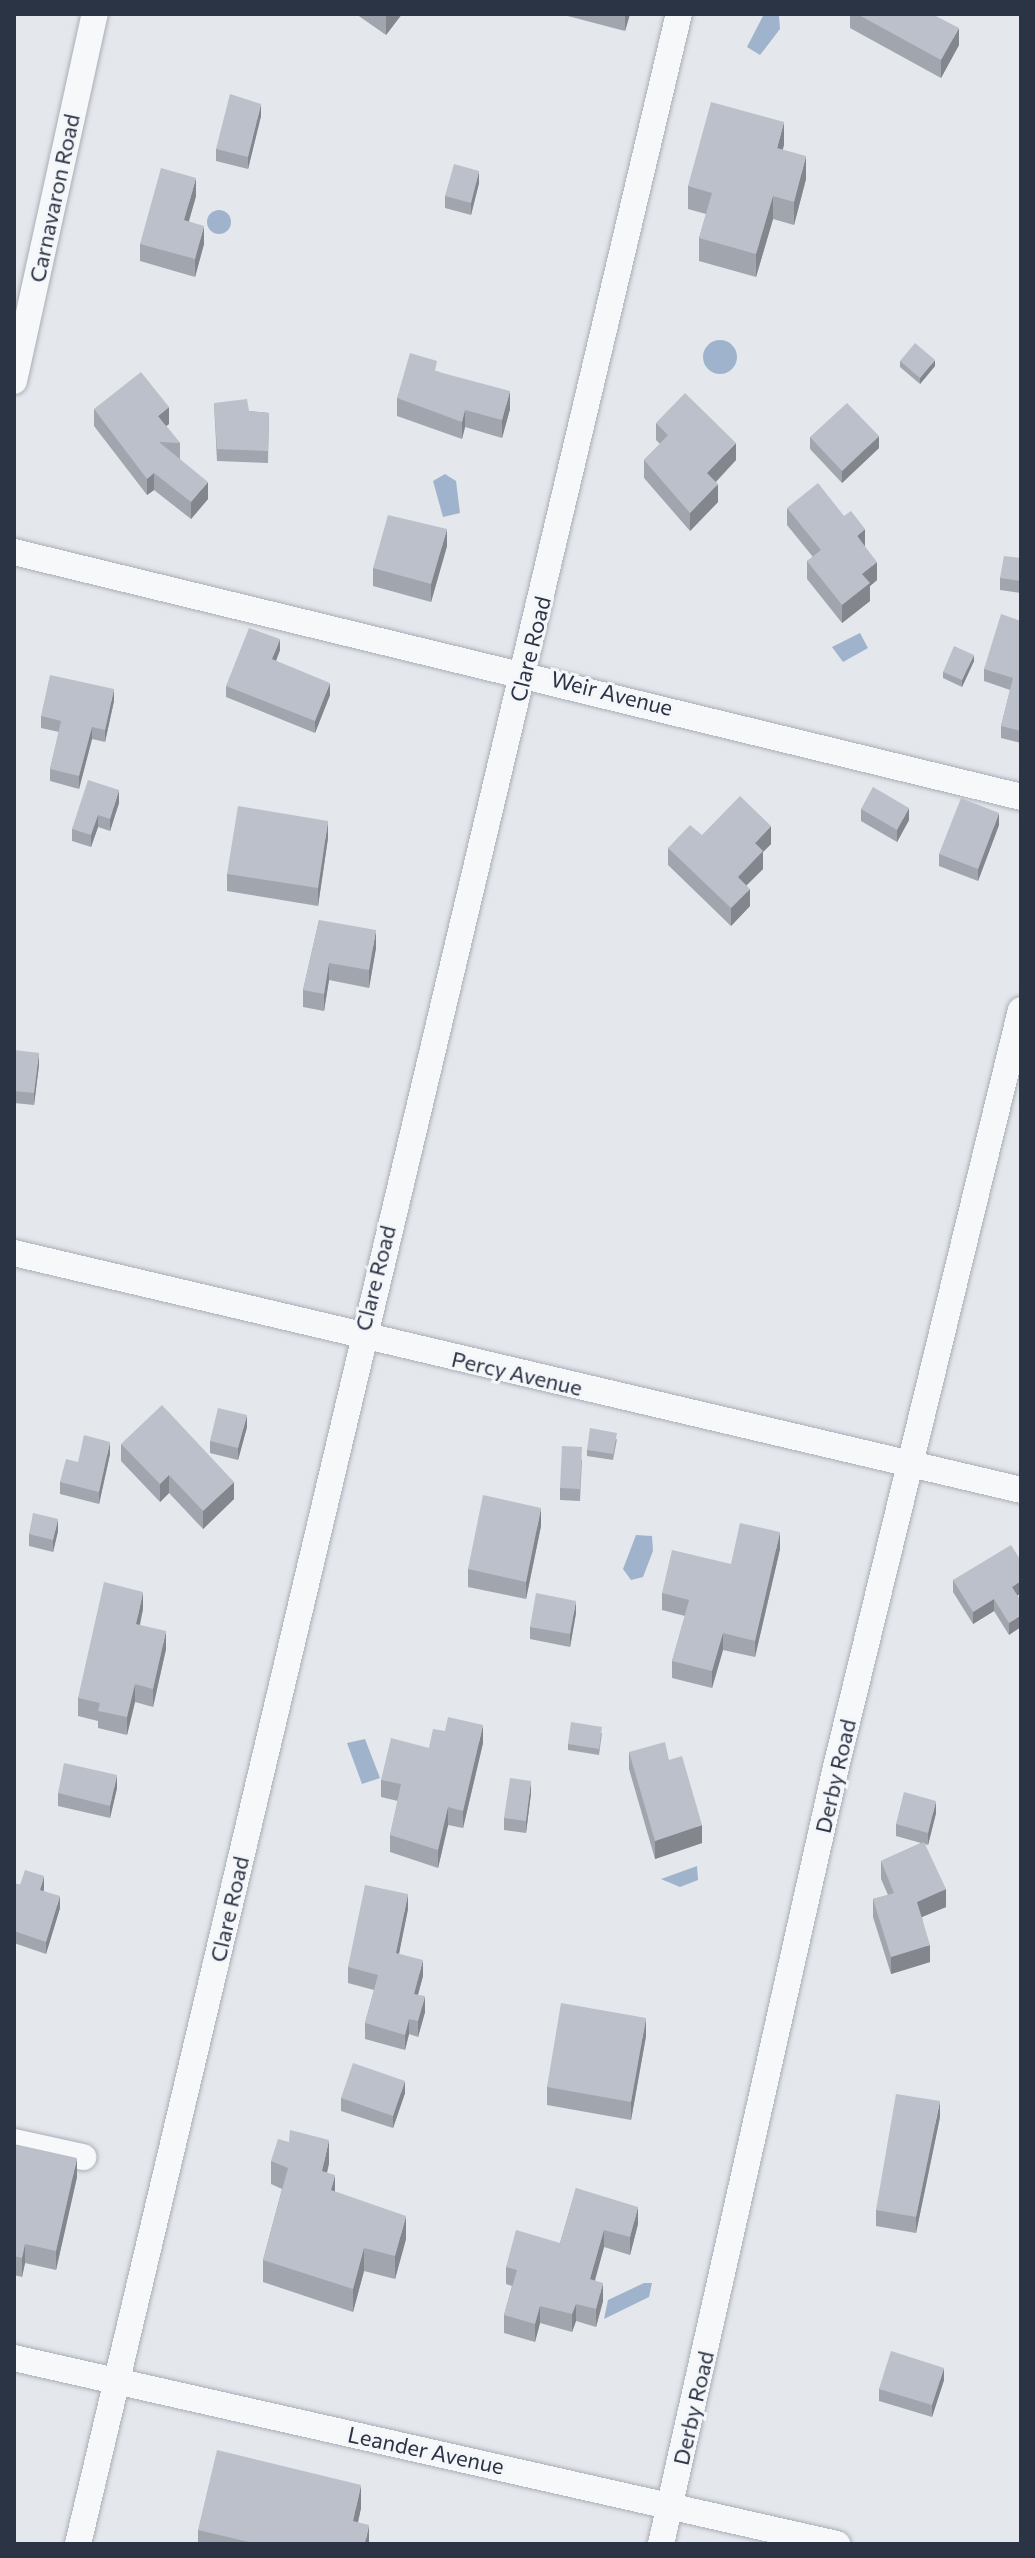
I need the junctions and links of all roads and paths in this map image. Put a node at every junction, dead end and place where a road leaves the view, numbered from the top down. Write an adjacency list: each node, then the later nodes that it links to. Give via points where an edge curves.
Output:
1 (95, 14): 3 (street, Carnavaron Road)
2 (679, 14): 5 (street, Clare Road)
3 (14, 381)
4 (14, 552): 5 (street, Weir Avenue)
5 (526, 671): 6 (street, Weir Avenue); 9 (street, Clare Road)
6 (1021, 797)
7 (1021, 1010): 10 (street, Derby Road)
8 (14, 1253): 9 (street, Percy Avenue)
9 (360, 1336): 10 (street, Percy Avenue); 15 (street, Clare Road)
10 (913, 1466): 11 (street, Percy Avenue); 16 (street, Derby Road, via 836,1767)
11 (1021, 1490)
12 (14, 2142): 13 (street)
13 (83, 2157)
14 (14, 2358): 15 (street, Leander Avenue)
15 (114, 2382): 16 (street, Leander Avenue); 17 (street, Clare Road)
16 (672, 2503): 18 (street, Derby Road); 19 (street, Leander Avenue)
17 (78, 2544)
18 (661, 2544)
19 (837, 2544)

